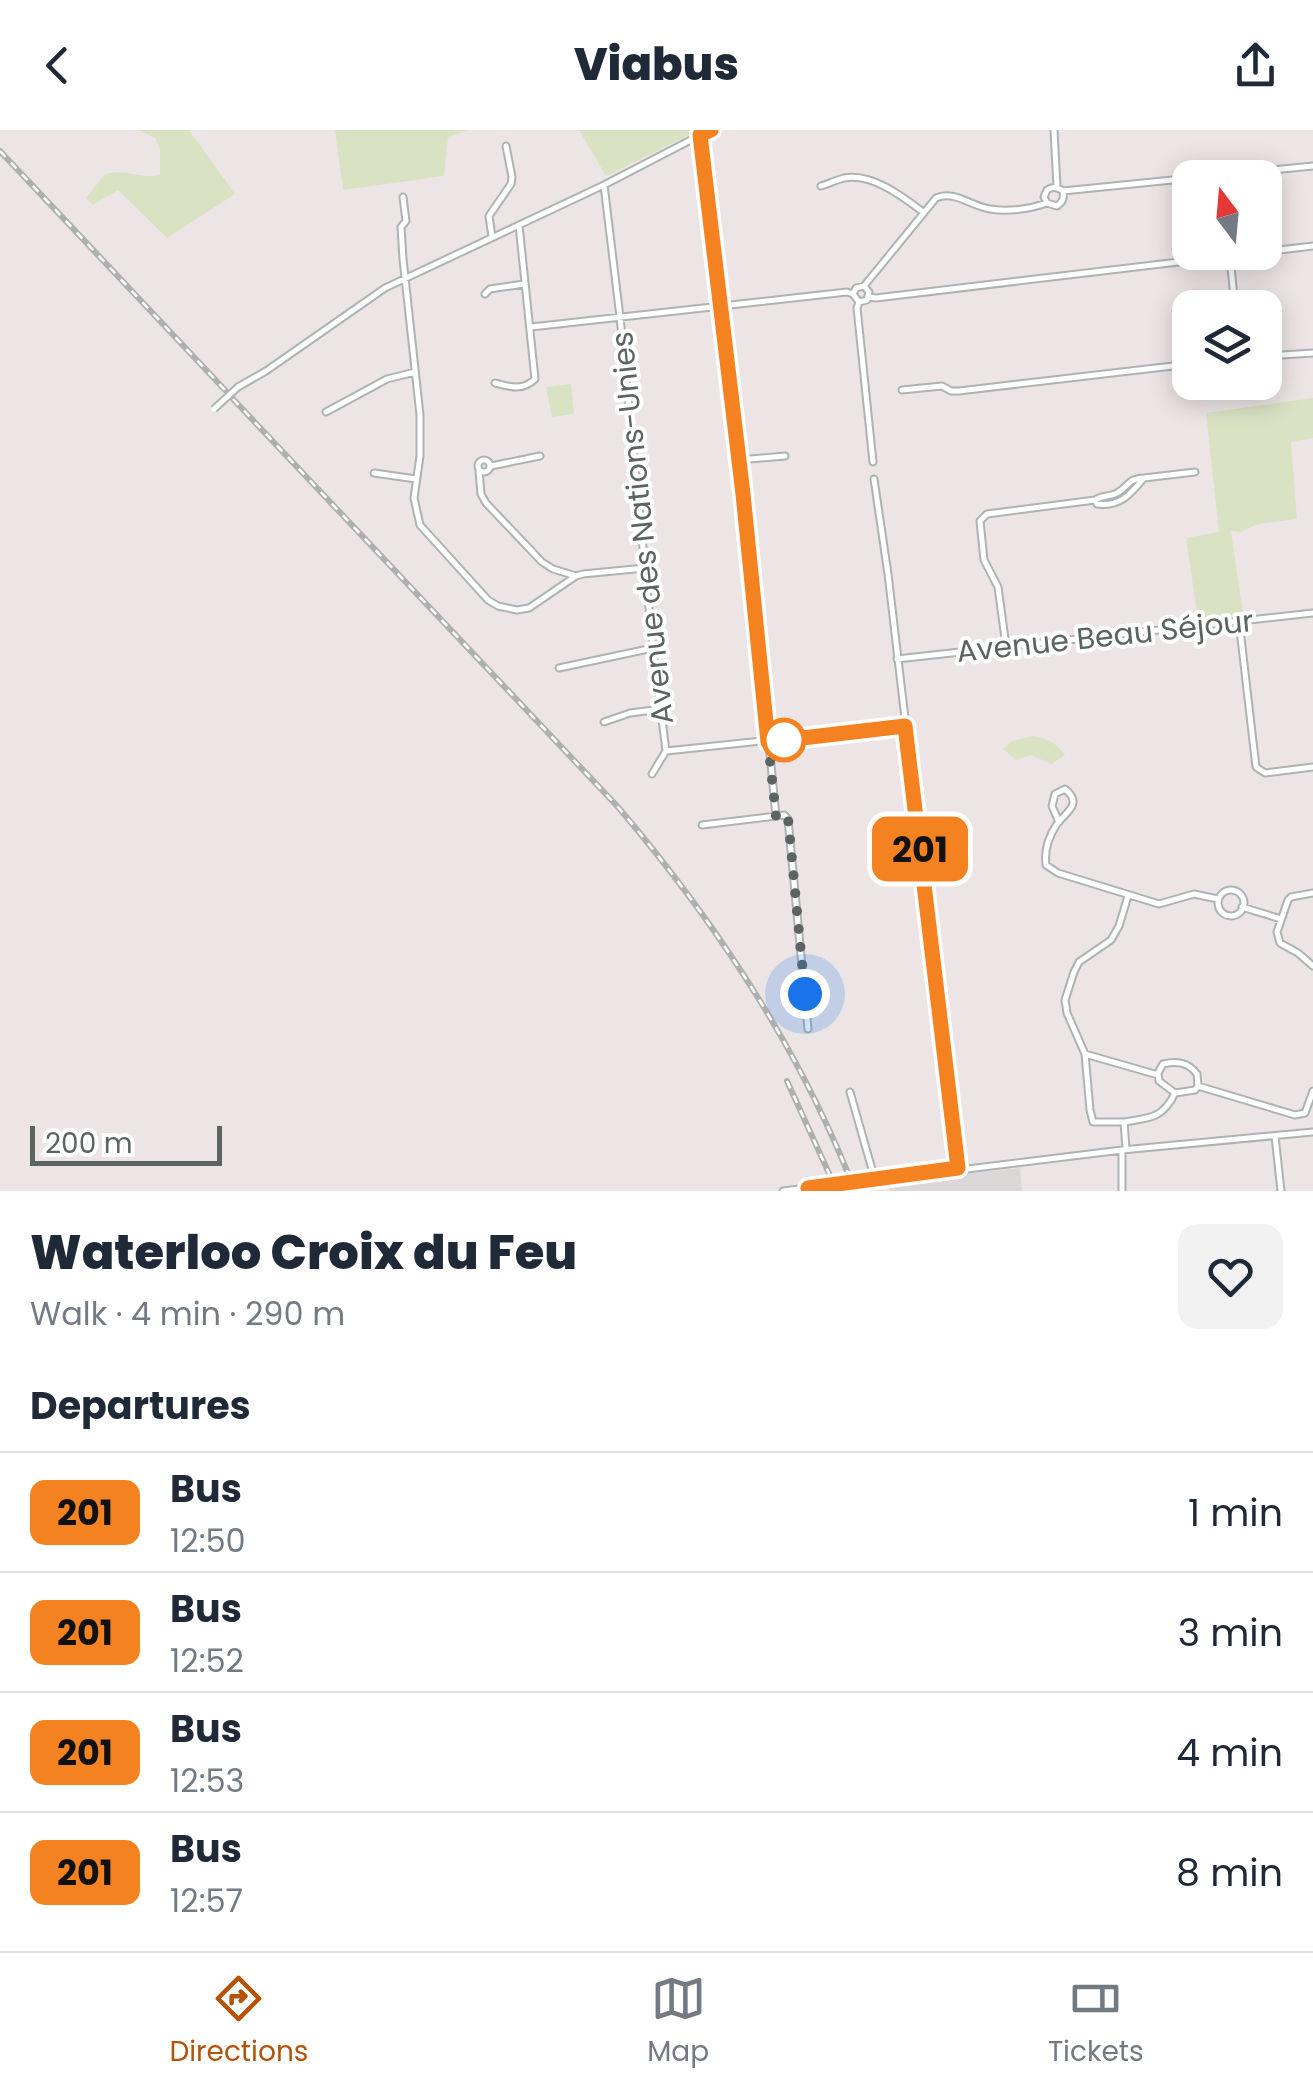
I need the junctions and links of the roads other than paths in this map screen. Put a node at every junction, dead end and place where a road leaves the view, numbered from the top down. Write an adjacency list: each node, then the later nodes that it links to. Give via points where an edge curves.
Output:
1 (710, 130): 3 (street)
2 (1054, 130): 8 (street)
3 (700, 135): 6 (street); 24 (street)
4 (506, 146): 13 (street, via 512,178 488,216)
5 (1313, 166): 8 (street)
6 (604, 185): 12 (street); 25 (street, Avenue des Nations-Unies)
7 (821, 186): 11 (street, via 847,177 870,182)
8 (1060, 189): 10 (street, via 1047,190); 10 (street, via 1062,203)
9 (403, 197): 17 (street)
10 (1047, 203): 11 (street, via 989,209 944,194)
11 (923, 212): 19 (street)
12 (519, 226): 13 (street); 18 (street)
13 (492, 237): 17 (street)
14 (1313, 246): 15 (street)
15 (1282, 250)
16 (1172, 264): 22 (street)
17 (405, 280): 30 (street); 33 (street, bridge, via 384,288)
18 (525, 284): 20 (street); 26 (street)
19 (864, 286): 21 (street); 22 (street)
20 (485, 294)
21 (853, 294): 23 (street); 24 (street)
22 (869, 296): 23 (street)
23 (858, 302): 38 (street)
24 (720, 305): 25 (street); 37 (street)
25 (620, 317): 26 (street); 47 (street, Avenue des Nations-Unies)
26 (531, 327): 31 (street, via 535,379 513,388)
27 (1313, 354): 28 (street)
28 (1282, 355)
29 (1172, 366): 32 (street, via 959,391)
30 (415, 372): 34 (street, via 387,379); 42 (street, via 421,437)
31 (495, 383)
32 (902, 390)
33 (214, 409)
34 (326, 412)
35 (540, 456): 48 (street, via 479,471 480,494)
36 (785, 456): 37 (street)
37 (739, 460): 60 (street)
38 (872, 462)
39 (1195, 472): 41 (street)
40 (374, 473): 42 (street)
41 (1144, 478): 44 (street); 46 (street)
42 (416, 479): 50 (street, via 420,525 488,600 508,609 529,608)
43 (874, 480): 55 (street)
44 (1117, 493): 45 (street); 46 (street)
45 (1095, 500): 46 (street); 53 (street, via 982,516 984,560 998,587)
46 (1124, 500)
47 (645, 568): 49 (street); 54 (street, Avenue des Nations-Unies)
48 (553, 569): 49 (street); 50 (street)
49 (576, 576): 50 (street)
50 (561, 587)
51 (1313, 612): 52 (street, Avenue Beau Séjour)
52 (1239, 621): 53 (street, Avenue Beau Séjour); 62 (street, via 1256,767 1266,773)
53 (1006, 646): 55 (street, Avenue Beau Séjour)
54 (653, 648): 56 (street); 57 (street, Avenue des Nations-Unies)
55 (897, 658): 59 (street)
56 (559, 668)
57 (662, 710): 58 (street); 61 (street, Avenue des Nations-Unies)
58 (604, 722)
59 (905, 726): 60 (street, Avenue des Nations-Unies); 84 (street)
60 (768, 742): 61 (street, Avenue des Nations-Unies); 64 (street)
61 (666, 751): 63 (street)
62 (1313, 767)
63 (652, 774)
64 (776, 816): 66 (street); 73 (street, via 788,818)
65 (1059, 822): 65 (street, via 1052,806 1055,794 1065,790 1072,809); 68 (street, via 1046,865)
66 (702, 824)
67 (1313, 893): 71 (street, via 1291,897)
68 (1128, 896): 69 (street, via 1159,904 1197,894); 74 (street, via 1111,940 1080,962 1066,992 1067,1014)
69 (1218, 899): 70 (street, via 1235,891); 70 (street, via 1226,916)
70 (1242, 907): 71 (street)
71 (1281, 918): 72 (street, via 1280,943)
72 (1313, 966)
73 (808, 1029)
74 (1085, 1054): 75 (street); 80 (street, via 1093,1122)
75 (1158, 1075): 76 (street, via 1163,1064 1178,1062 1197,1074); 79 (street)
76 (1198, 1086): 77 (street, via 1295,1115 1304,1113); 79 (street)
77 (1313, 1091)
78 (850, 1092): 85 (street)
79 (1175, 1092): 80 (street, via 1161,1114)
80 (1124, 1122): 83 (street)
81 (1313, 1132): 82 (street)
82 (1275, 1136): 83 (street); 91 (street)
83 (1124, 1150): 84 (street); 90 (street)
84 (958, 1168): 85 (street)
85 (876, 1180): 86 (street)
86 (862, 1182)
87 (831, 1186): 88 (street)
88 (808, 1190): 89 (street)
89 (783, 1191)
90 (1122, 1191)
91 (1282, 1191)

